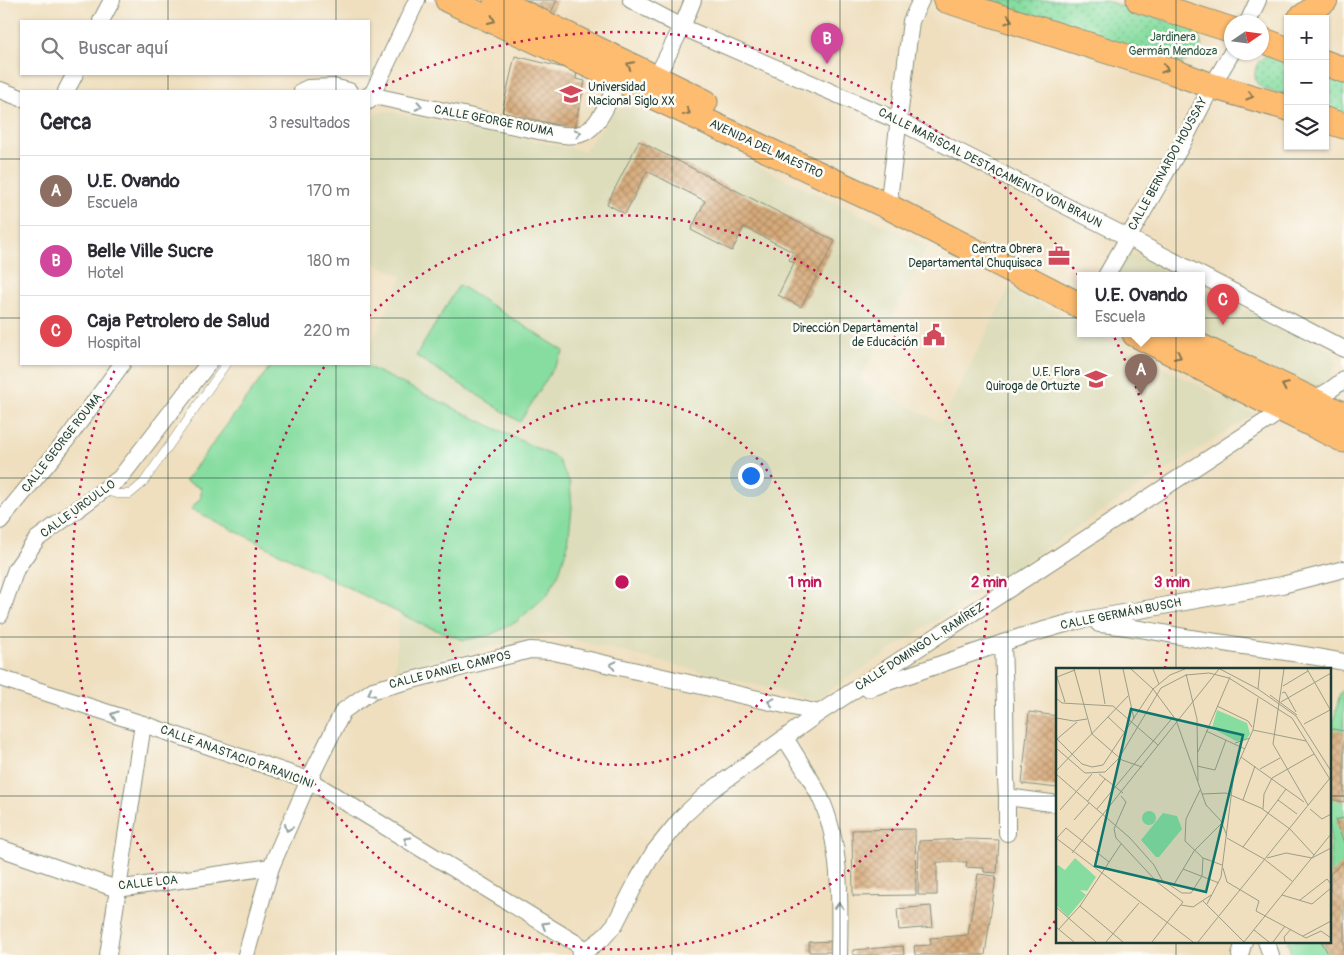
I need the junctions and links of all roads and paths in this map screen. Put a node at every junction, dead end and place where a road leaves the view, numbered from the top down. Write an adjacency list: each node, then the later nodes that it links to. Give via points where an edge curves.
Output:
1 (112, 0): 14 (street)
2 (417, 0): 30 (street)
3 (448, 0): 23 (main road, AVENIDA DEL MAESTRO, one-way to 23)
4 (496, 0): 24 (main road, AVENIDA DEL MAESTRO, one-way to 4)
5 (631, 0): 15 (street, CALLE MARISCAL DESTACAMENTO VON BRAUN)
6 (693, 0): 15 (street)
7 (921, 0): 33 (street, via 911,21)
8 (946, 0): 25 (main road, one-way to 25)
9 (1139, 0): 16 (main road)
10 (1258, 0): 12 (street)
11 (1325, 0): 13 (main road)
12 (1251, 15)
13 (1305, 15)
14 (102, 20)
15 (682, 27): 24 (street); 33 (street, CALLE MARISCAL DESTACAMENTO VON BRAUN)
16 (1224, 27)
17 (1284, 32): 18 (main road)
18 (1272, 44)
19 (1227, 60): 25 (street, CALLE BERNARDO HOUSSAY)
20 (1329, 64): 21 (main road)
21 (1344, 70)
22 (74, 75): 27 (street)
23 (619, 79): 24 (main road, AVENIDA DEL MAESTRO); 30 (street, CALLE GEORGE ROUMA, one-way to 23, via 567,136 592,129)
24 (653, 86): 36 (main road, AVENIDA DEL MAESTRO)
25 (1212, 86): 32 (main road, one-way to 32); 37 (street, CALLE BERNARDO HOUSSAY)
26 (0, 90): 31 (street)
27 (67, 90)
28 (304, 90): 29 (street, via 333,87)
29 (345, 90)
30 (370, 97)
31 (20, 98)
32 (1284, 107)
33 (898, 121): 36 (street); 37 (street, CALLE MARISCAL DESTACAMENTO VON BRAUN)
34 (1329, 121): 35 (main road)
35 (1344, 126)
36 (890, 200): 41 (main road, AVENIDA DEL MAESTRO); 42 (main road, AVENIDA DEL MAESTRO)
37 (1128, 237): 38 (street, CALLE BERNARDO HOUSSAY); 39 (street, CALLE MARISCAL DESTACAMENTO VON BRAUN)
38 (1108, 272)
39 (1196, 272)
40 (1205, 277): 45 (street, CALLE MARISCAL DESTACAMENTO VON BRAUN)
41 (1077, 287)
42 (1077, 304)
43 (1141, 337): 51 (main road, one-way to 51)
44 (1180, 337): 50 (main road, one-way to 44)
45 (1344, 349)
46 (121, 365): 55 (street, CALLE GEORGE ROUMA, via 62,446)
47 (207, 365): 54 (street, CALLE URCULLO, via 120,478)
48 (225, 365): 54 (lane, via 143,483 130,494)
49 (1344, 379): 50 (street, CALLE DOMINGO L. RAMÍREZ)
50 (1314, 400): 51 (street, CALLE DOMINGO L. RAMÍREZ); 52 (main road)
51 (1283, 410): 53 (main road); 64 (street, CALLE DOMINGO L. RAMÍREZ)
52 (1344, 415)
53 (1344, 440)
54 (103, 491): 57 (street, CALLE URCULLO, via 38,539)
55 (0, 521)
56 (1344, 569): 59 (street, CALLE GERMÁN BUSCH, via 1282,585)
57 (5, 585): 58 (street, CALLE URCULLO)
58 (0, 614)
59 (1072, 622): 60 (street, CALLE GERMÁN BUSCH); 61 (street, via 1122,625)
60 (1003, 643): 64 (street, CALLE GERMÁN BUSCH); 69 (street)
61 (1303, 662): 62 (street)
62 (1344, 662)
63 (0, 678): 66 (street, CALLE ANASTACIO PARAVICINI, one-way to 63)
64 (845, 697): 65 (street, CALLE DOMINGO L. RAMÍREZ)
65 (819, 713): 67 (street, CALLE DOMINGO L. RAMÍREZ); 68 (street, CALLE DANIEL CAMPOS, one-way to 68, via 550,651 530,650 372,690 343,711)
66 (143, 724): 68 (street, CALLE ANASTACIO PARAVICINI); 74 (street)
67 (784, 738): 77 (street, CALLE DOMINGO L. RAMÍREZ, via 709,792 683,816 654,852 615,924 603,938); 80 (street, one-way to 67, via 837,867 831,827 820,797)
68 (309, 780): 73 (street, CALLE DANIEL CAMPOS, one-way to 73); 77 (street, CALLE ANASTACIO PARAVICINI, one-way to 68)
69 (1007, 797): 70 (street); 71 (street)
70 (1056, 804)
71 (1006, 833)
72 (0, 848): 74 (street, CALLE LOA)
73 (271, 867): 74 (street, CALLE LOA); 79 (street, CALLE DANIEL CAMPOS)
74 (117, 888): 78 (street)
75 (1244, 942): 81 (street)
76 (1266, 942): 82 (street)
77 (583, 952)
78 (108, 955)
79 (246, 955)
80 (839, 955)
81 (1240, 955)
82 (1271, 955)

